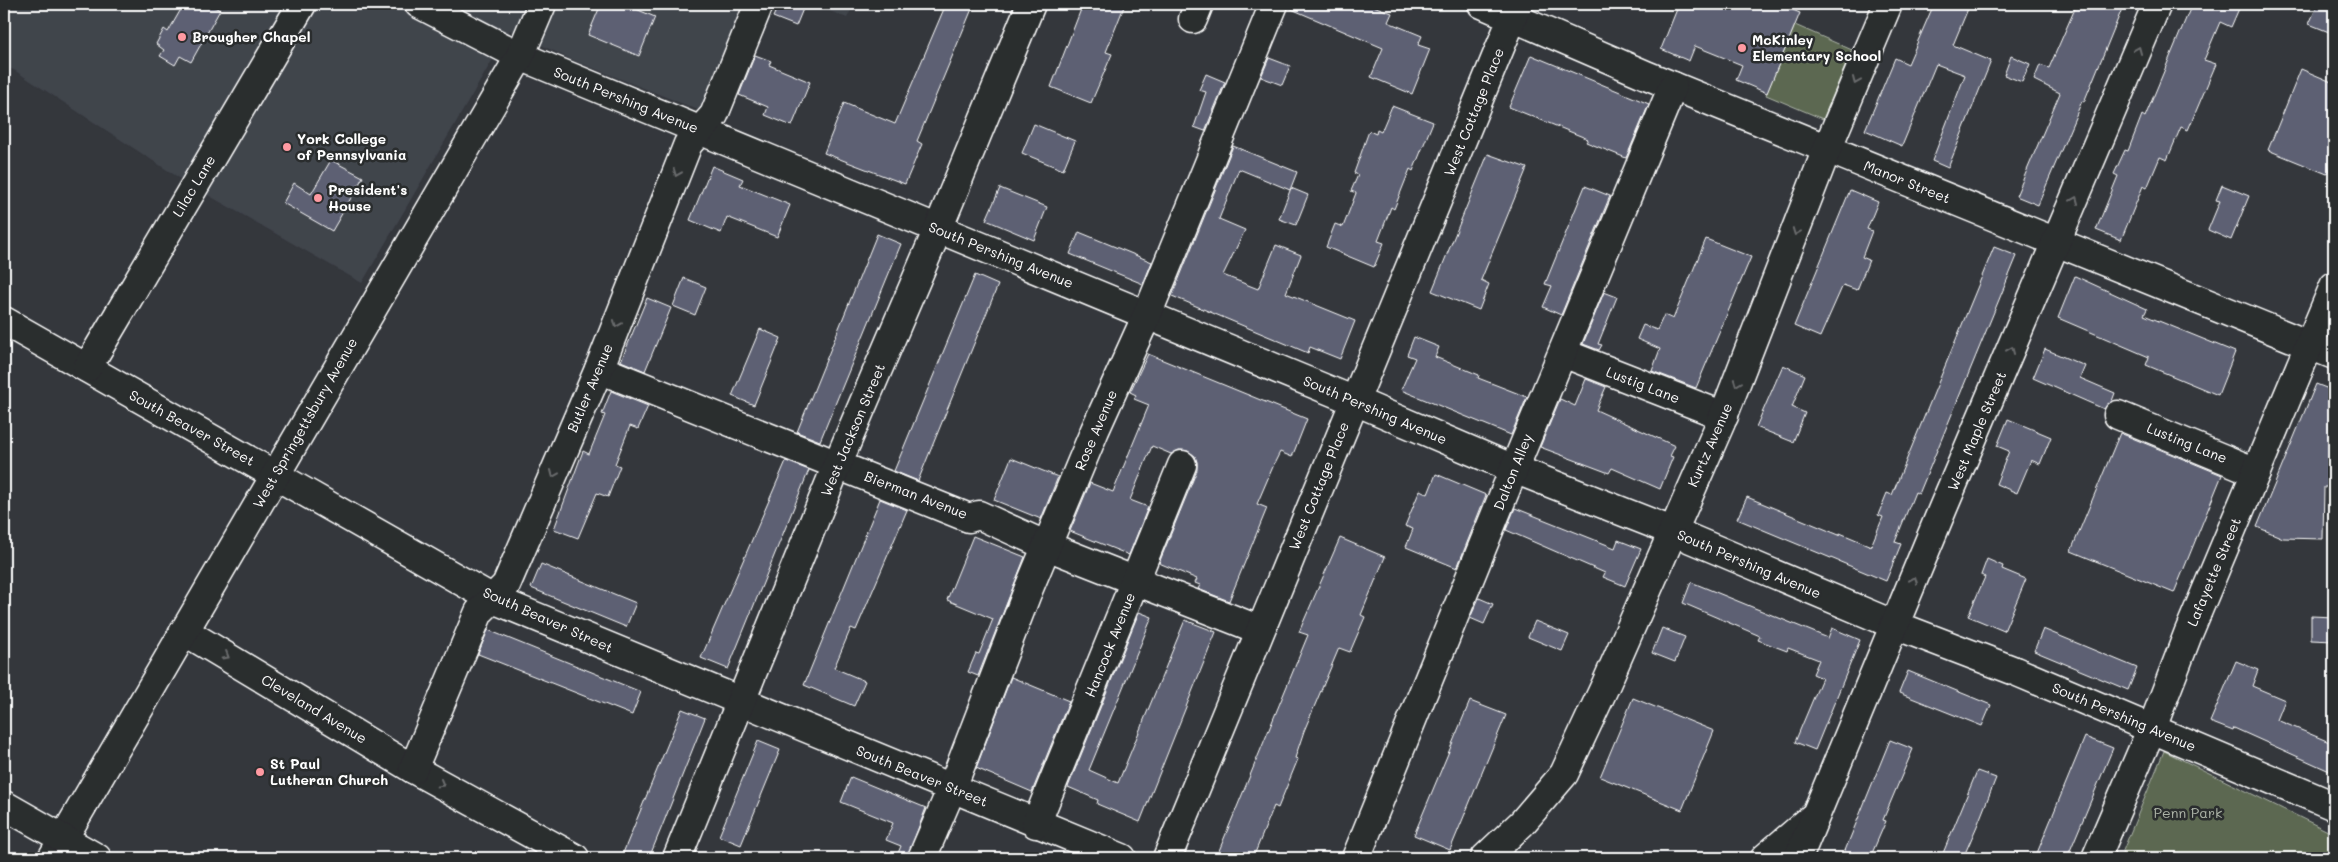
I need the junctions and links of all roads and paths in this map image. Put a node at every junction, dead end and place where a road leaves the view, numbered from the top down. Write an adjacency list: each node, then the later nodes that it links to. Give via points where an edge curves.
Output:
1 (302, 4): 22 (street, Lilac Lane)
2 (419, 4): 11 (street, South Pershing Avenue)
3 (542, 4): 11 (street, West Springettsbury Avenue)
4 (759, 4): 13 (street, Butler Avenue, via 714,115)
5 (1031, 4): 15 (street, West Jackson Street)
6 (1274, 4): 18 (street, Rose Avenue)
7 (1482, 4): 10 (street, Manor Street)
8 (1888, 4): 14 (street, Kurtz Avenue, one-way to 14)
9 (2157, 4): 16 (street, West Maple Street, one-way to 9)
10 (1516, 10): 12 (street, Manor Street); 24 (street, West Cottage Place)
11 (520, 56): 13 (street, South Pershing Avenue); 31 (street, West Springettsbury Avenue)
12 (1673, 86): 14 (street, Manor Street); 21 (street, Dalton Alley)
13 (700, 130): 15 (street, South Pershing Avenue); 23 (street, Butler Avenue, one-way to 23, via 688,144)
14 (1828, 149): 16 (street, Manor Street); 26 (street, Kurtz Avenue, one-way to 26)
15 (938, 229): 18 (street, South Pershing Avenue); 27 (street, West Jackson Street)
16 (2058, 242): 20 (street, Manor Street); 36 (street, West Maple Street, one-way to 16)
17 (2334, 286): 20 (street, Lafayette Street)
18 (1147, 315): 24 (street, South Pershing Avenue); 33 (street, Rose Avenue)
19 (4, 321): 22 (street, South Beaver Street)
20 (2322, 351): 30 (street, Lafayette Street)
21 (1563, 353): 26 (street, Lustig Lane); 29 (street, Dalton Alley)
22 (87, 368): 31 (street, South Beaver Street)
23 (599, 369): 27 (street, Bierman Avenue); 35 (street, Butler Avenue, one-way to 35, via 506,586)
24 (1354, 400): 29 (street, South Pershing Avenue); 37 (street, West Cottage Place)
25 (2118, 415): 30 (street, Lusting Lane)
26 (1724, 416): 32 (street, Kurtz Avenue)
27 (837, 465): 33 (street, Bierman Avenue, via 969,518 978,515); 39 (street, West Jackson Street)
28 (1182, 465): 34 (street, Hancock Avenue)
29 (1514, 469): 32 (street, South Pershing Avenue); 54 (street, Dalton Alley)
30 (2256, 472): 40 (street, Lafayette Street)
31 (275, 474): 35 (street, South Beaver Street); 38 (street, West Springettsbury Avenue)
32 (1672, 531): 36 (street, South Pershing Avenue); 55 (street, Kurtz Avenue, via 1564,774 1522,823)
33 (1047, 546): 34 (street, Bierman Avenue); 42 (street, Rose Avenue)
34 (1136, 580): 37 (street, Bierman Avenue); 46 (street, Hancock Avenue)
35 (493, 599): 39 (street, South Beaver Street); 41 (street, Butler Avenue, via 477,615)
36 (1895, 625): 40 (street, South Pershing Avenue); 45 (street, West Maple Street)
37 (1260, 630): 53 (street, West Cottage Place)
38 (184, 631): 41 (street, Cleveland Avenue, one-way to 41); 47 (street, West Springettsbury Avenue)
39 (742, 703): 42 (street, South Beaver Street); 50 (street, West Jackson Street)
40 (2152, 728): 44 (street, South Pershing Avenue); 58 (street, Lafayette Street)
41 (412, 769): 49 (street, Cleveland Avenue, one-way to 49)
42 (952, 788): 46 (street, South Beaver Street); 51 (street, Rose Avenue)
43 (4, 805): 47 (street)
44 (2334, 806)
45 (1817, 813): 56 (street); 57 (street, West Maple Street)
46 (1036, 824): 52 (street, South Beaver Street)
47 (57, 849): 48 (street)
48 (97, 858)
49 (576, 858)
50 (677, 858)
51 (922, 858)
52 (1122, 858)
53 (1167, 858)
54 (1356, 858)
55 (1485, 858)
56 (1765, 858)
57 (1798, 858)
58 (2096, 858)

